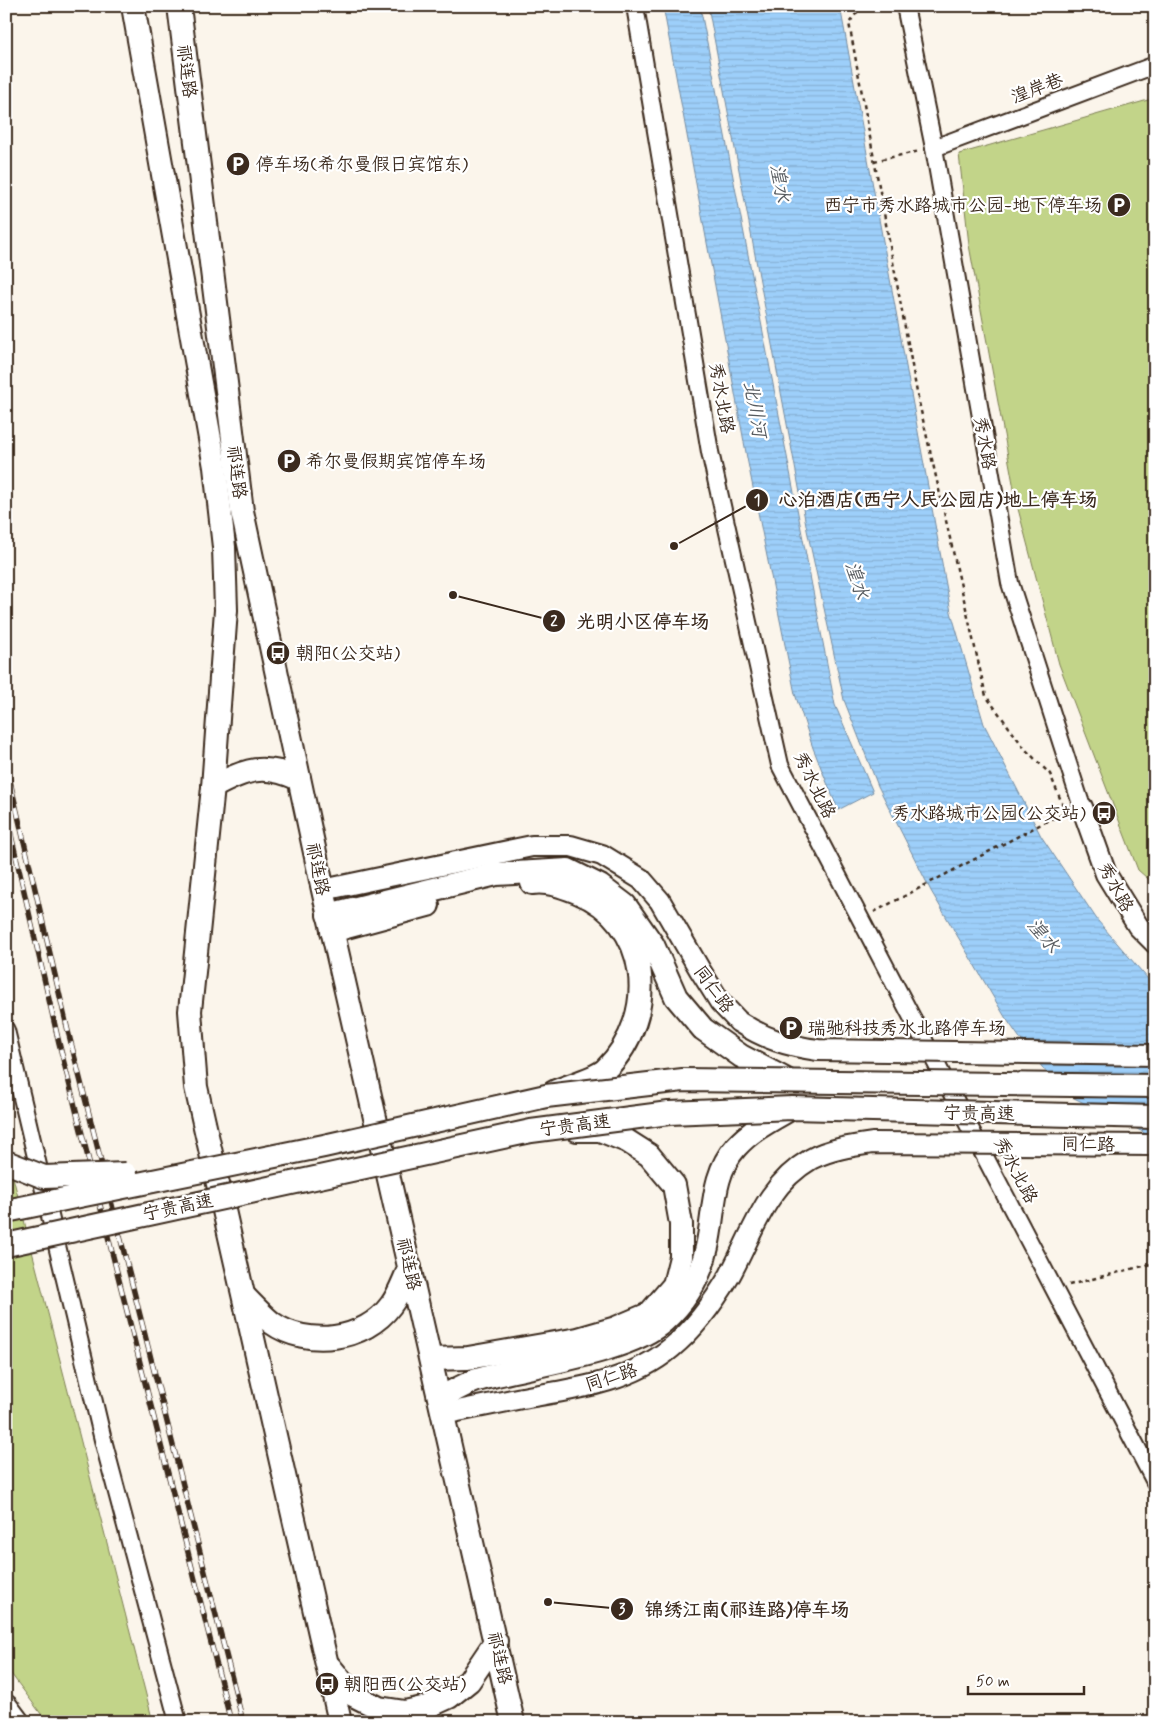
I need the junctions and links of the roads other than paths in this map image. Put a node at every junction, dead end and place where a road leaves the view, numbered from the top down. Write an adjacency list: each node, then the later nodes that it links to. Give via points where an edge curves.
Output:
1 (133, 6): 8 (highway, 祁连路, via 215,467 224,547 226,610)
2 (180, 6): 7 (highway, 祁连路, via 242,511)
3 (635, 6): 31 (street, 秀水北路, via 710,452 780,765)
4 (905, 6): 6 (street, 秀水路)
5 (1155, 65): 6 (street, 湟岸巷)
6 (934, 148): 9 (street, 秀水路, via 1010,583)
7 (299, 779): 8 (highway, via 279,770 260,768 236,775); 10 (highway, 祁连路)
8 (214, 787): 28 (highway, 祁连路, via 190,1011 196,1086)
9 (1074, 810): 12 (main road, 秀水路, via 1106,874 1138,926)
10 (322, 890): 11 (highway, 祁连路); 15 (main road, 同仁路, bridge, via 532,846 571,846 602,855 640,879 660,901 720,1002 739,1022 760,1036 787,1046 818,1050)
11 (330, 923): 13 (highway, via 541,882 592,898); 27 (highway, 祁连路)
12 (1155, 943)
13 (645, 948): 16 (highway, via 676,997 703,1030 741,1056); 18 (highway, bridge, via 638,1016 626,1046 605,1070)
14 (6, 1030): 36 (street, via 103,1440)
15 (1155, 1055)
16 (788, 1080): 17 (highway, 宁贵高速, bridge); 18 (highway, 宁贵高速, bridge, via 683,1080)
17 (1155, 1086)
18 (546, 1096): 23 (highway, 宁贵高速, bridge)
19 (792, 1108): 20 (highway, 宁贵高速, bridge); 21 (highway, 宁贵高速, bridge, via 670,1112); 30 (highway, via 754,1130 735,1147 721,1171 714,1194 707,1248 698,1277 682,1302 662,1323 637,1338 613,1346 475,1380)
20 (1155, 1117)
21 (531, 1131): 26 (highway, 宁贵高速, bridge); 29 (highway, bridge, via 600,1130 649,1155 674,1185 681,1224 681,1257 674,1285 649,1314 616,1328 578,1339 468,1358)
22 (1155, 1145): 30 (main road, 同仁路, bridge, via 873,1142 841,1148 812,1159 786,1178 769,1197 730,1275 694,1328 646,1366 614,1380 522,1398)
23 (324, 1146): 24 (highway, bridge, via 111,1176 44,1176); 25 (highway, 宁贵高速, bridge)
24 (6, 1162)
25 (6, 1211)
26 (6, 1245)
27 (410, 1267): 28 (highway, via 391,1306 373,1322 351,1334 324,1338 298,1335 273,1324); 29 (highway, 祁连路)
28 (244, 1296): 33 (highway, 祁连路)
29 (431, 1359): 30 (highway, 祁连路)
30 (442, 1406): 32 (highway, 祁连路)
31 (1155, 1482)
32 (496, 1641): 33 (highway, via 469,1681 449,1697 405,1712 379,1708 353,1695); 38 (highway, 祁连路)
33 (328, 1664): 37 (highway, 祁连路)
34 (6, 1706): 35 (highway)
35 (18, 1722)
36 (178, 1722)
37 (340, 1722)
38 (513, 1722)

